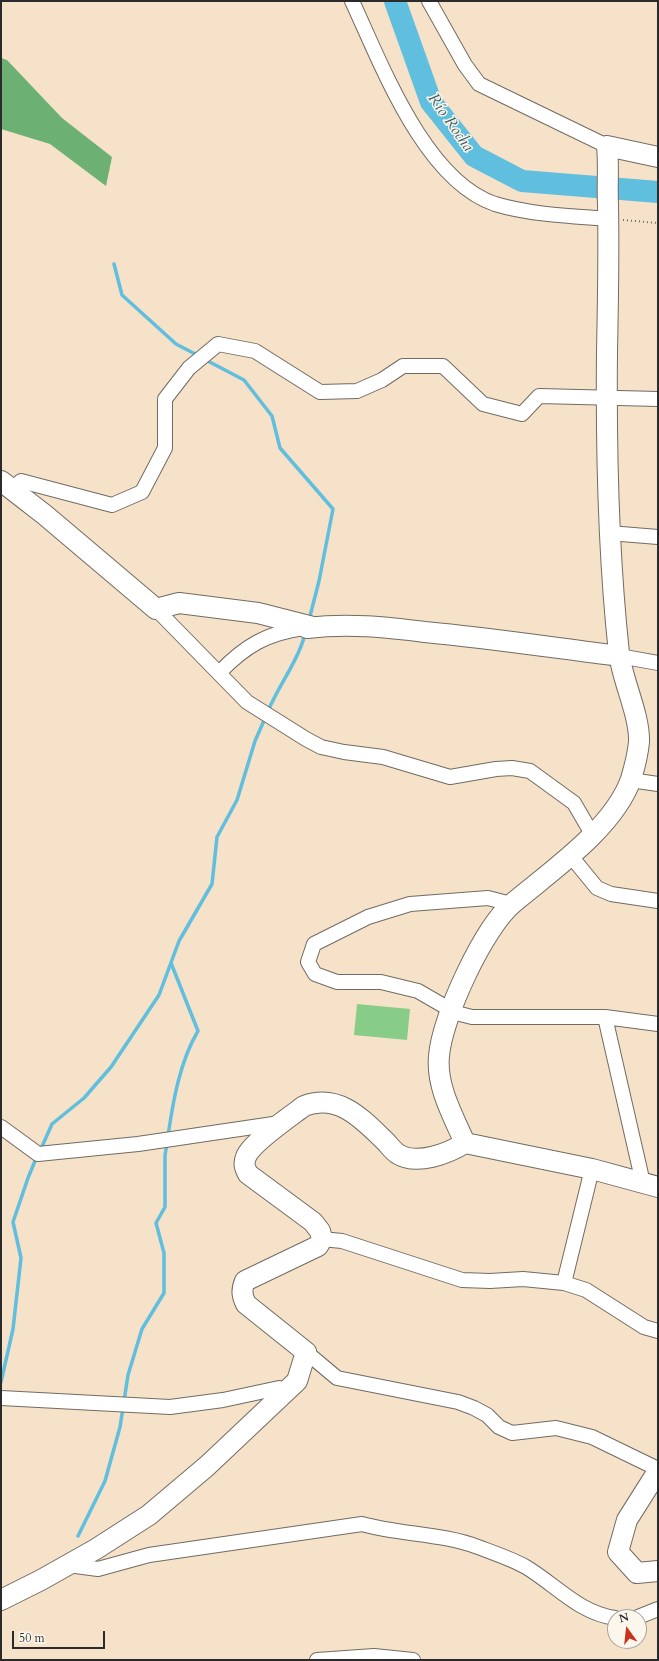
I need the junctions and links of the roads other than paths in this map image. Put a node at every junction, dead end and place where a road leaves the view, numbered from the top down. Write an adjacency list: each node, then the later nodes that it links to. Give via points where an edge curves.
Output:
1 (352, 1): 5 (street, via 397,99 420,139 466,188 494,203 540,214)
2 (429, 1): 3 (street, via 479,84)
3 (608, 153): 4 (street); 5 (street)
4 (658, 157)
5 (608, 213): 6 (street)
6 (607, 398): 7 (street); 8 (street, via 539,396 522,414 483,404 443,366 403,366 382,380 357,391 320,392 255,351 218,344 189,368 165,399 165,448 142,492 112,505 21,481); 9 (street)
7 (658, 399)
8 (6, 485): 11 (street)
9 (609, 533): 10 (street); 13 (street)
10 (658, 537)
11 (156, 609): 12 (street, via 179,603 258,613); 15 (street)
12 (310, 627): 13 (street, via 334,624 366,626 451,634); 15 (street, via 284,630 262,638 235,656)
13 (620, 656): 14 (street); 16 (street, via 639,742)
14 (658, 663)
15 (220, 672): 18 (street, via 247,702 321,747 383,758 450,777 496,769 530,771 574,803)
16 (630, 780): 17 (street); 18 (street, via 613,813)
17 (658, 784)
18 (592, 834): 19 (street)
19 (570, 855): 20 (street, via 597,888 611,894); 21 (street)
20 (658, 901)
21 (511, 904): 22 (street, via 494,923); 22 (street, via 488,898 410,904 368,917 314,944 308,962 315,974 337,982 381,982 411,989)
22 (450, 1010): 23 (street, via 472,1017); 27 (street, via 439,1056 442,1084 447,1104)
23 (605, 1017): 24 (street); 29 (street)
24 (658, 1024)
25 (282, 1123): 26 (street, via 138,1144 38,1154); 27 (street, via 304,1106 329,1102 347,1108 399,1154 411,1158 430,1157); 30 (street, via 254,1145 246,1156 244,1166 248,1174 313,1222)
26 (1, 1127)
27 (465, 1142): 28 (street)
28 (592, 1169): 29 (street); 31 (street)
29 (651, 1185)
30 (322, 1239): 31 (street, via 342,1241 462,1280 523,1279); 33 (street, via 318,1246 245,1281 242,1288 246,1304)
31 (564, 1283): 32 (street, via 586,1290 644,1327)
32 (658, 1331)
33 (306, 1352): 34 (street, via 297,1381); 36 (street, via 337,1378 458,1402 487,1415 499,1427 512,1433 556,1428 592,1437)
34 (287, 1390): 35 (street, via 279,1388 223,1400 170,1407); 37 (street, via 203,1470 149,1515)
35 (1, 1398)
36 (658, 1470): 38 (street, via 627,1520 618,1552 637,1573)
37 (68, 1565): 39 (street); 42 (street, via 98,1569 149,1555 362,1524 380,1529 447,1538 478,1547 525,1567 586,1610)
38 (658, 1571)
39 (1, 1600)
40 (658, 1609): 41 (street)
41 (647, 1613)
42 (607, 1617)
43 (317, 1660): 44 (street, via 374,1656)
44 (413, 1660)

